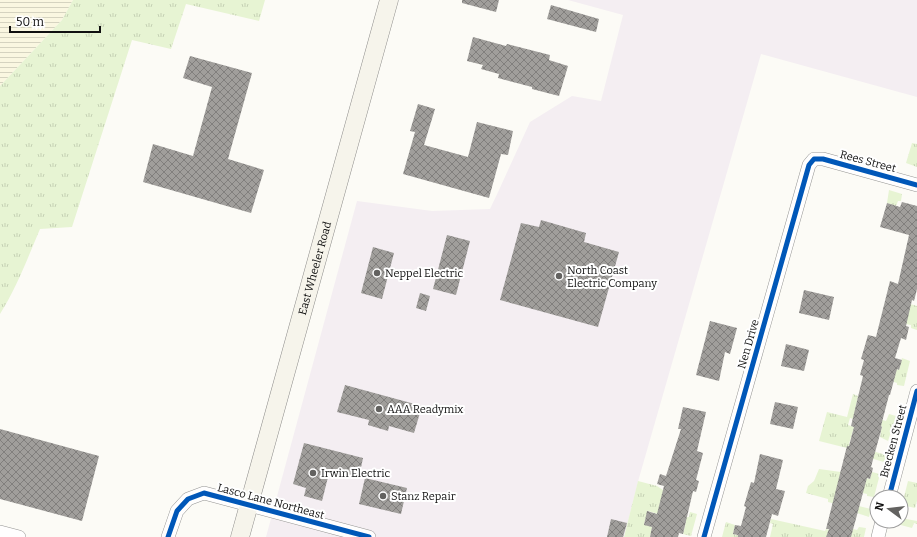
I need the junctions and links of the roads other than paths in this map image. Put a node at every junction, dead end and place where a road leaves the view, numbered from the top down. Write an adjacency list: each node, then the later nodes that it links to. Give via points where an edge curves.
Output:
1 (389, 0): 6 (main road, East Wheeler Road)
2 (814, 159): 3 (street, Rees Street, via 823,159); 12 (street, Nen Drive, via 809,165)
3 (917, 184)
4 (917, 391): 5 (street, Brecken Street)
5 (890, 489)
6 (249, 506): 9 (street, Lasco Lane Northeast, via 204,493 188,499 177,510); 10 (main road, East Wheeler Road); 11 (street, Lasco Lane Northeast)
7 (0, 532): 8 (street)
8 (19, 537)
9 (168, 537)
10 (240, 537)
11 (369, 537)
12 (704, 537)

